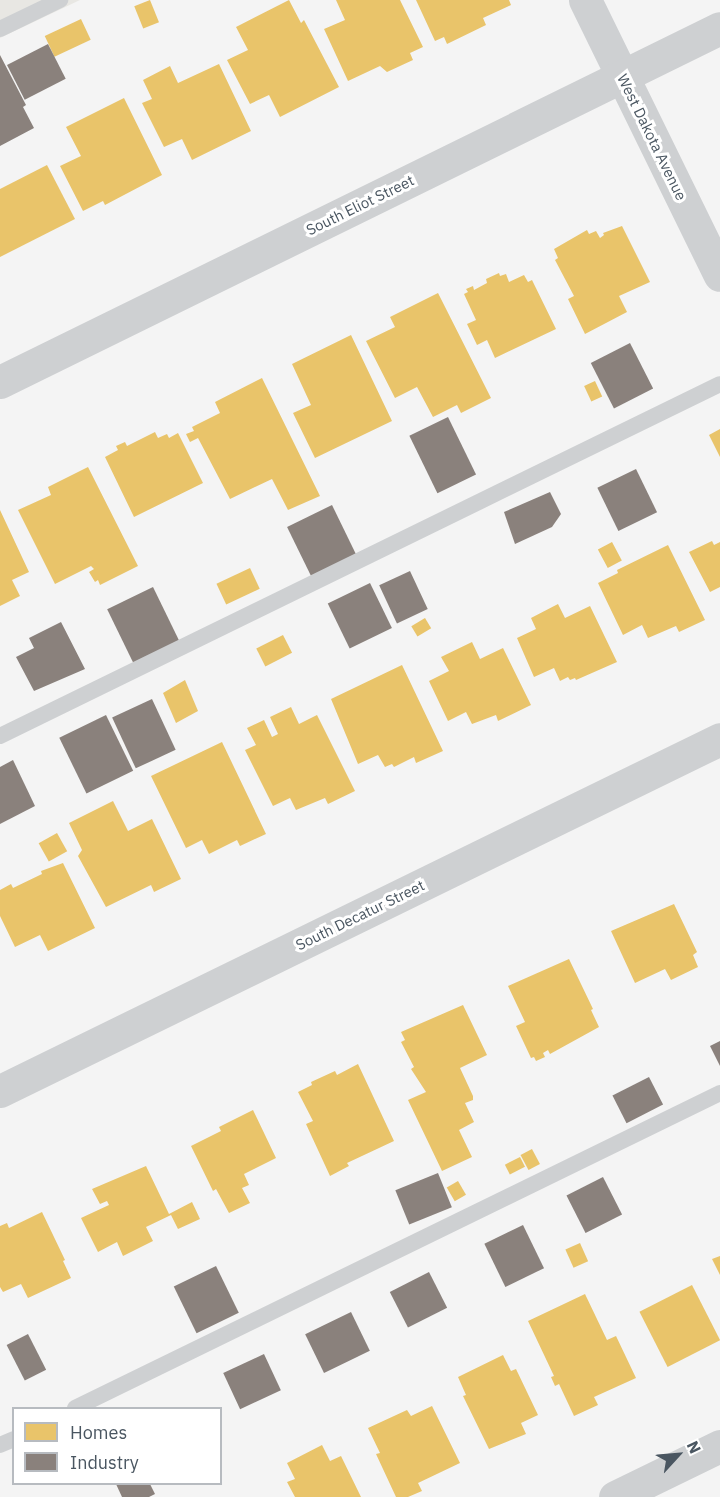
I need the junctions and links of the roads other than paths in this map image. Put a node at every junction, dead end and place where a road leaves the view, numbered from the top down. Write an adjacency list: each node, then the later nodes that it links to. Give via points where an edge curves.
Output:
1 (60, 0): 4 (lane)
2 (585, 0): 5 (street, West Dakota Avenue)
3 (720, 28): 5 (street, South Eliot Street)
4 (0, 29)
5 (622, 76): 6 (street, West Dakota Avenue); 7 (street, South Eliot Street)
6 (720, 275)
7 (0, 382)
8 (720, 384): 9 (lane)
9 (0, 736)
10 (720, 739): 11 (street, South Decatur Street)
11 (0, 1091)
12 (720, 1093): 13 (lane)
13 (77, 1407)
14 (720, 1446): 15 (street)
15 (615, 1497)

